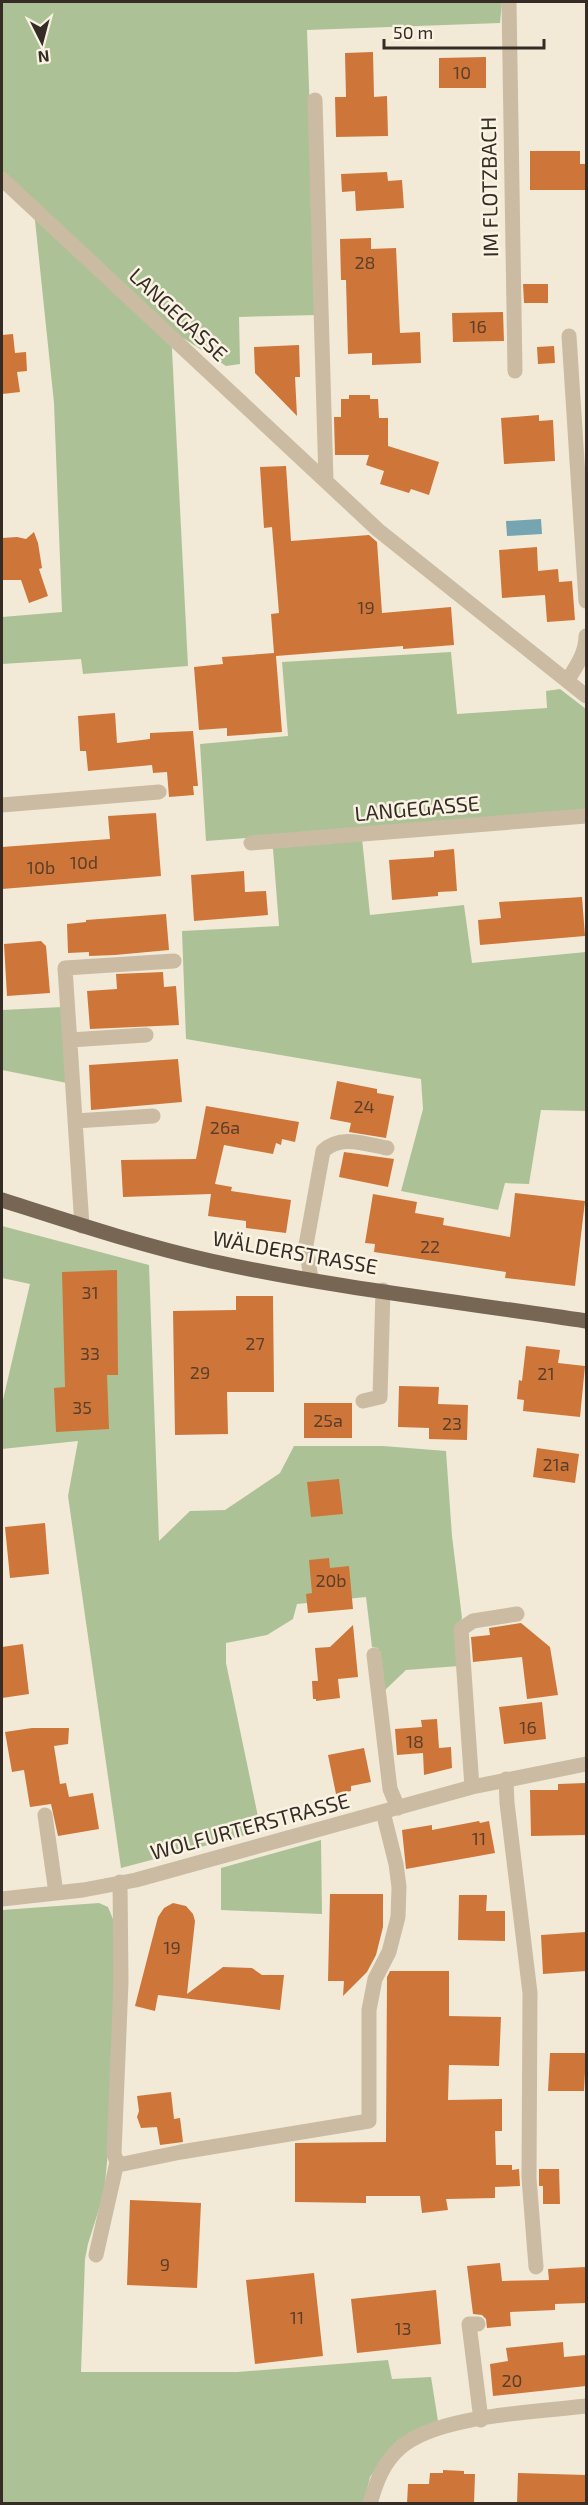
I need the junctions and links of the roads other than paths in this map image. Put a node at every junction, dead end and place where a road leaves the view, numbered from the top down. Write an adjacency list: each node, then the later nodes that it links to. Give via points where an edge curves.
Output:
1 (509, 2): 5 (street, IM FLOTZBACH)
2 (315, 100): 6 (street)
3 (2, 179): 6 (street, LANGEGASSE)
4 (569, 336): 7 (street)
5 (514, 371)
6 (326, 481): 9 (street, LANGEGASSE, via 378,530)
7 (586, 601)
8 (586, 636): 9 (street, via 582,654)
9 (567, 681): 10 (street, LANGEGASSE)
10 (586, 696)
11 (159, 792): 12 (street)
12 (2, 805)
13 (586, 816): 14 (street, LANGEGASSE)
14 (251, 843)
15 (174, 961): 17 (street, via 65,968)
16 (146, 1035): 17 (street)
17 (70, 1040): 19 (street)
18 (153, 1116): 19 (street)
19 (75, 1121): 22 (street)
20 (387, 1148): 23 (street, via 341,1140 323,1151 306,1245)
21 (2, 1200): 22 (main road, WÄLDERSTRASSE)
22 (82, 1226): 23 (main road, WÄLDERSTRASSE, via 180,1254)
23 (311, 1279): 24 (main road, WÄLDERSTRASSE)
24 (383, 1290): 25 (main road, WÄLDERSTRASSE); 26 (street, via 380,1397)
25 (586, 1321)
26 (363, 1401)
27 (517, 1614): 31 (street, via 473,1621 461,1629)
28 (374, 1655): 32 (street)
29 (586, 1764): 30 (street, WOLFURTERSTRASSE)
30 (506, 1779): 31 (street, WOLFURTERSTRASSE); 39 (street, via 530,1993 529,2178)
31 (472, 1787): 32 (street, WOLFURTERSTRASSE)
32 (390, 1810): 34 (street, WOLFURTERSTRASSE); 37 (street, via 399,1887 398,1917 389,1952 375,1979 369,2010 369,2121)
33 (45, 1815): 35 (street)
34 (120, 1882): 35 (street, WOLFURTERSTRASSE); 37 (street)
35 (56, 1893): 36 (street, WOLFURTERSTRASSE)
36 (2, 1899)
37 (117, 2162): 38 (street)
38 (96, 2255)
39 (536, 2267)
40 (478, 2324): 42 (street, via 469,2324)
41 (586, 2406): 42 (street)
42 (481, 2420): 43 (street, via 418,2435 400,2448 376,2481)
43 (370, 2504)

